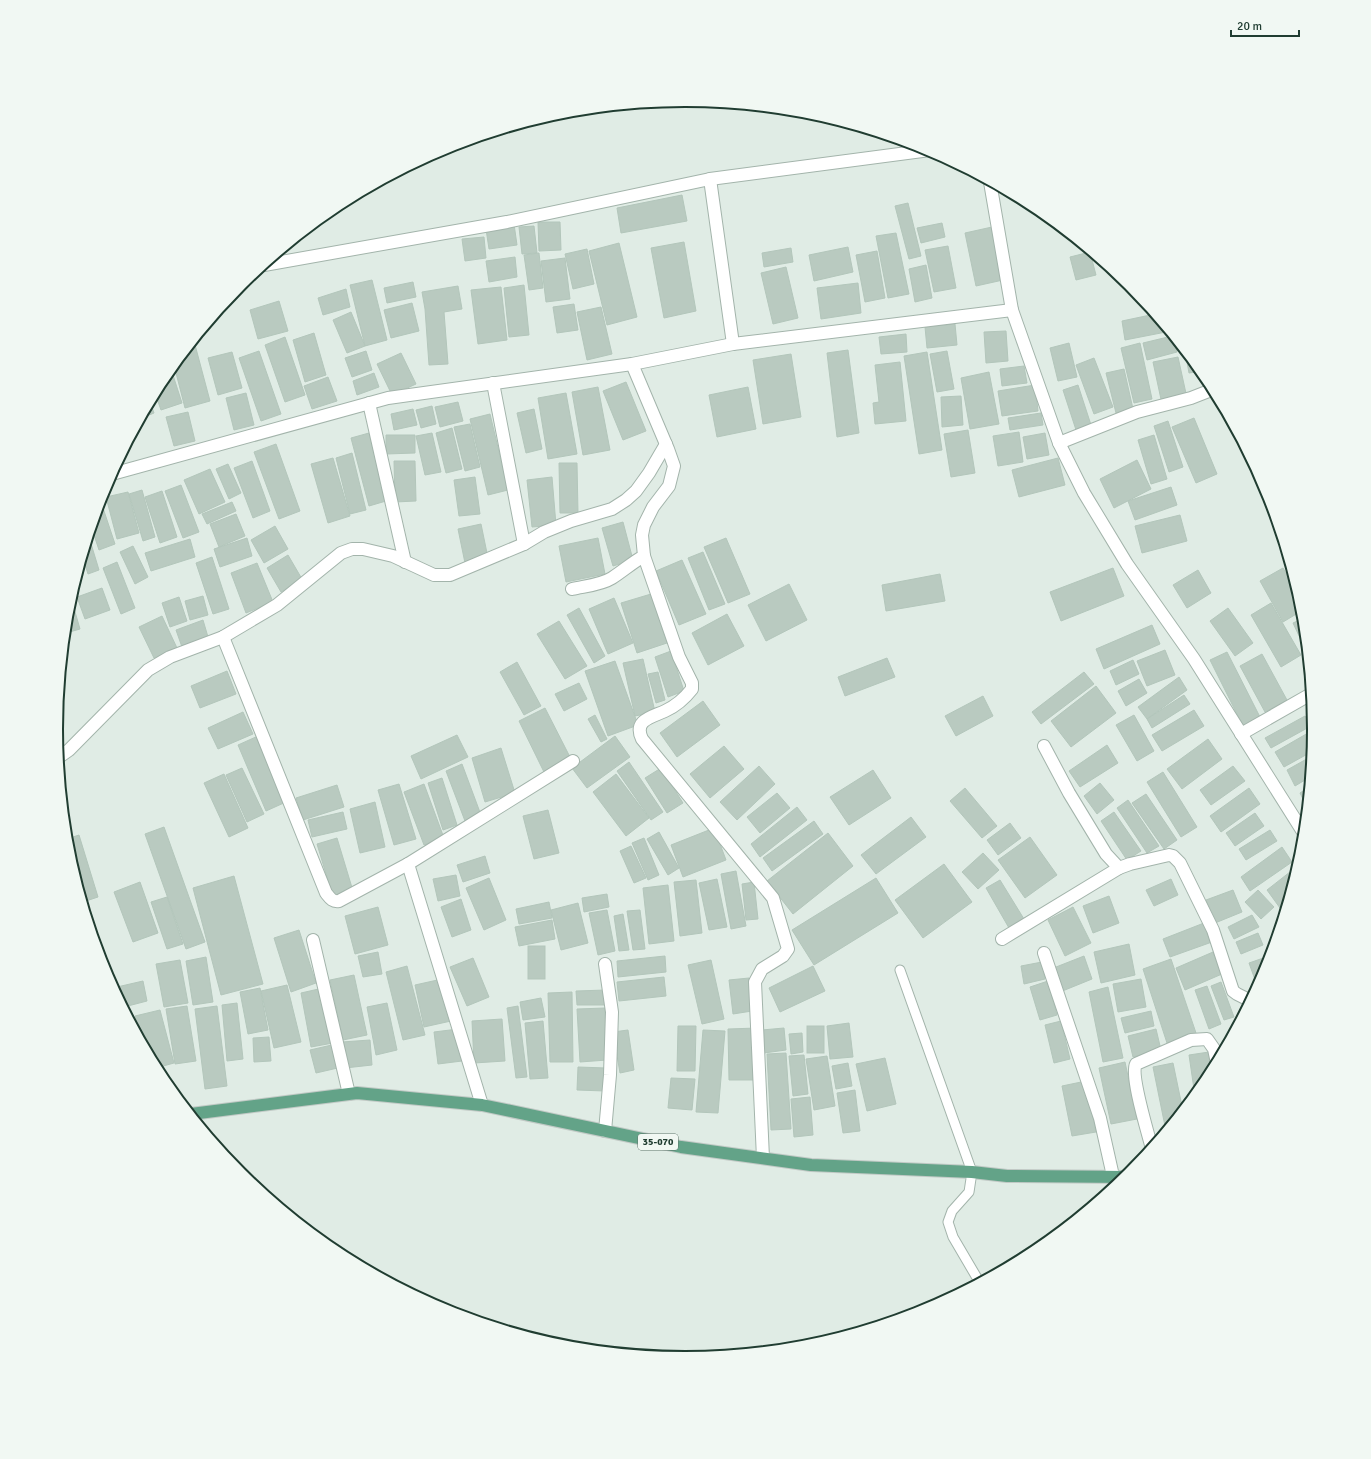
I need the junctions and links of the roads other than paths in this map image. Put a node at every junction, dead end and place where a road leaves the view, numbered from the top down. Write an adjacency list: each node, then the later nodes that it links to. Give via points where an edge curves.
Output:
1 (918, 152): 2 (street)
2 (710, 179): 4 (street, via 506,222); 6 (street)
3 (991, 187): 5 (street)
4 (272, 264)
5 (1012, 310): 6 (street); 11 (street)
6 (733, 344): 7 (street)
7 (632, 364): 8 (street); 12 (street)
8 (493, 383): 10 (street); 14 (street)
9 (1208, 391): 11 (street, via 1138,412)
10 (369, 403): 13 (street); 16 (street)
11 (1059, 443): 20 (street, via 1084,493 1127,564 1194,659)
12 (667, 446): 14 (street, via 636,491 626,500 612,509 544,532); 15 (street, via 674,466 669,486 653,507 644,525)
13 (119, 472)
14 (524, 544): 16 (street, via 450,575 434,574)
15 (644, 556): 17 (street, via 604,582); 39 (street, via 679,657 692,683 692,689 683,700 643,722 640,734 773,898 788,949 762,970 756,982)
16 (405, 562): 18 (street, via 393,556 363,549 341,553 277,605)
17 (572, 590)
18 (224, 639): 22 (street, via 170,657 148,670); 25 (street, via 330,898 334,902 339,901)
19 (1307, 697): 20 (street)
20 (1241, 734): 24 (street)
21 (1044, 746): 26 (street, via 1106,854)
22 (64, 754)
23 (573, 761): 25 (street)
24 (1300, 827)
25 (408, 864): 35 (street)
26 (1119, 868): 27 (street); 32 (street, via 1169,855 1180,863 1212,930 1233,991)
27 (1002, 939)
28 (313, 940): 34 (street)
29 (1044, 953): 41 (street, via 1100,1118)
30 (605, 964): 37 (street, via 612,1012)
31 (900, 970): 40 (lane)
32 (1247, 999)
33 (1215, 1056): 38 (street, via 1207,1039 1191,1040 1136,1064 1135,1081)
34 (349, 1094): 35 (main road, 35-070); 36 (main road, 35-070)
35 (482, 1105): 37 (main road, 35-070)
36 (196, 1113)
37 (605, 1131): 39 (main road, 35-070, via 681,1147)
38 (1151, 1144)
39 (763, 1158): 40 (main road, 35-070, via 811,1165)
40 (972, 1172): 41 (main road, 35-070, via 1007,1176); 43 (lane, via 969,1192 952,1211 948,1222 953,1237)
41 (1114, 1176): 42 (main road, 35-070)
42 (1120, 1176)
43 (978, 1279)

